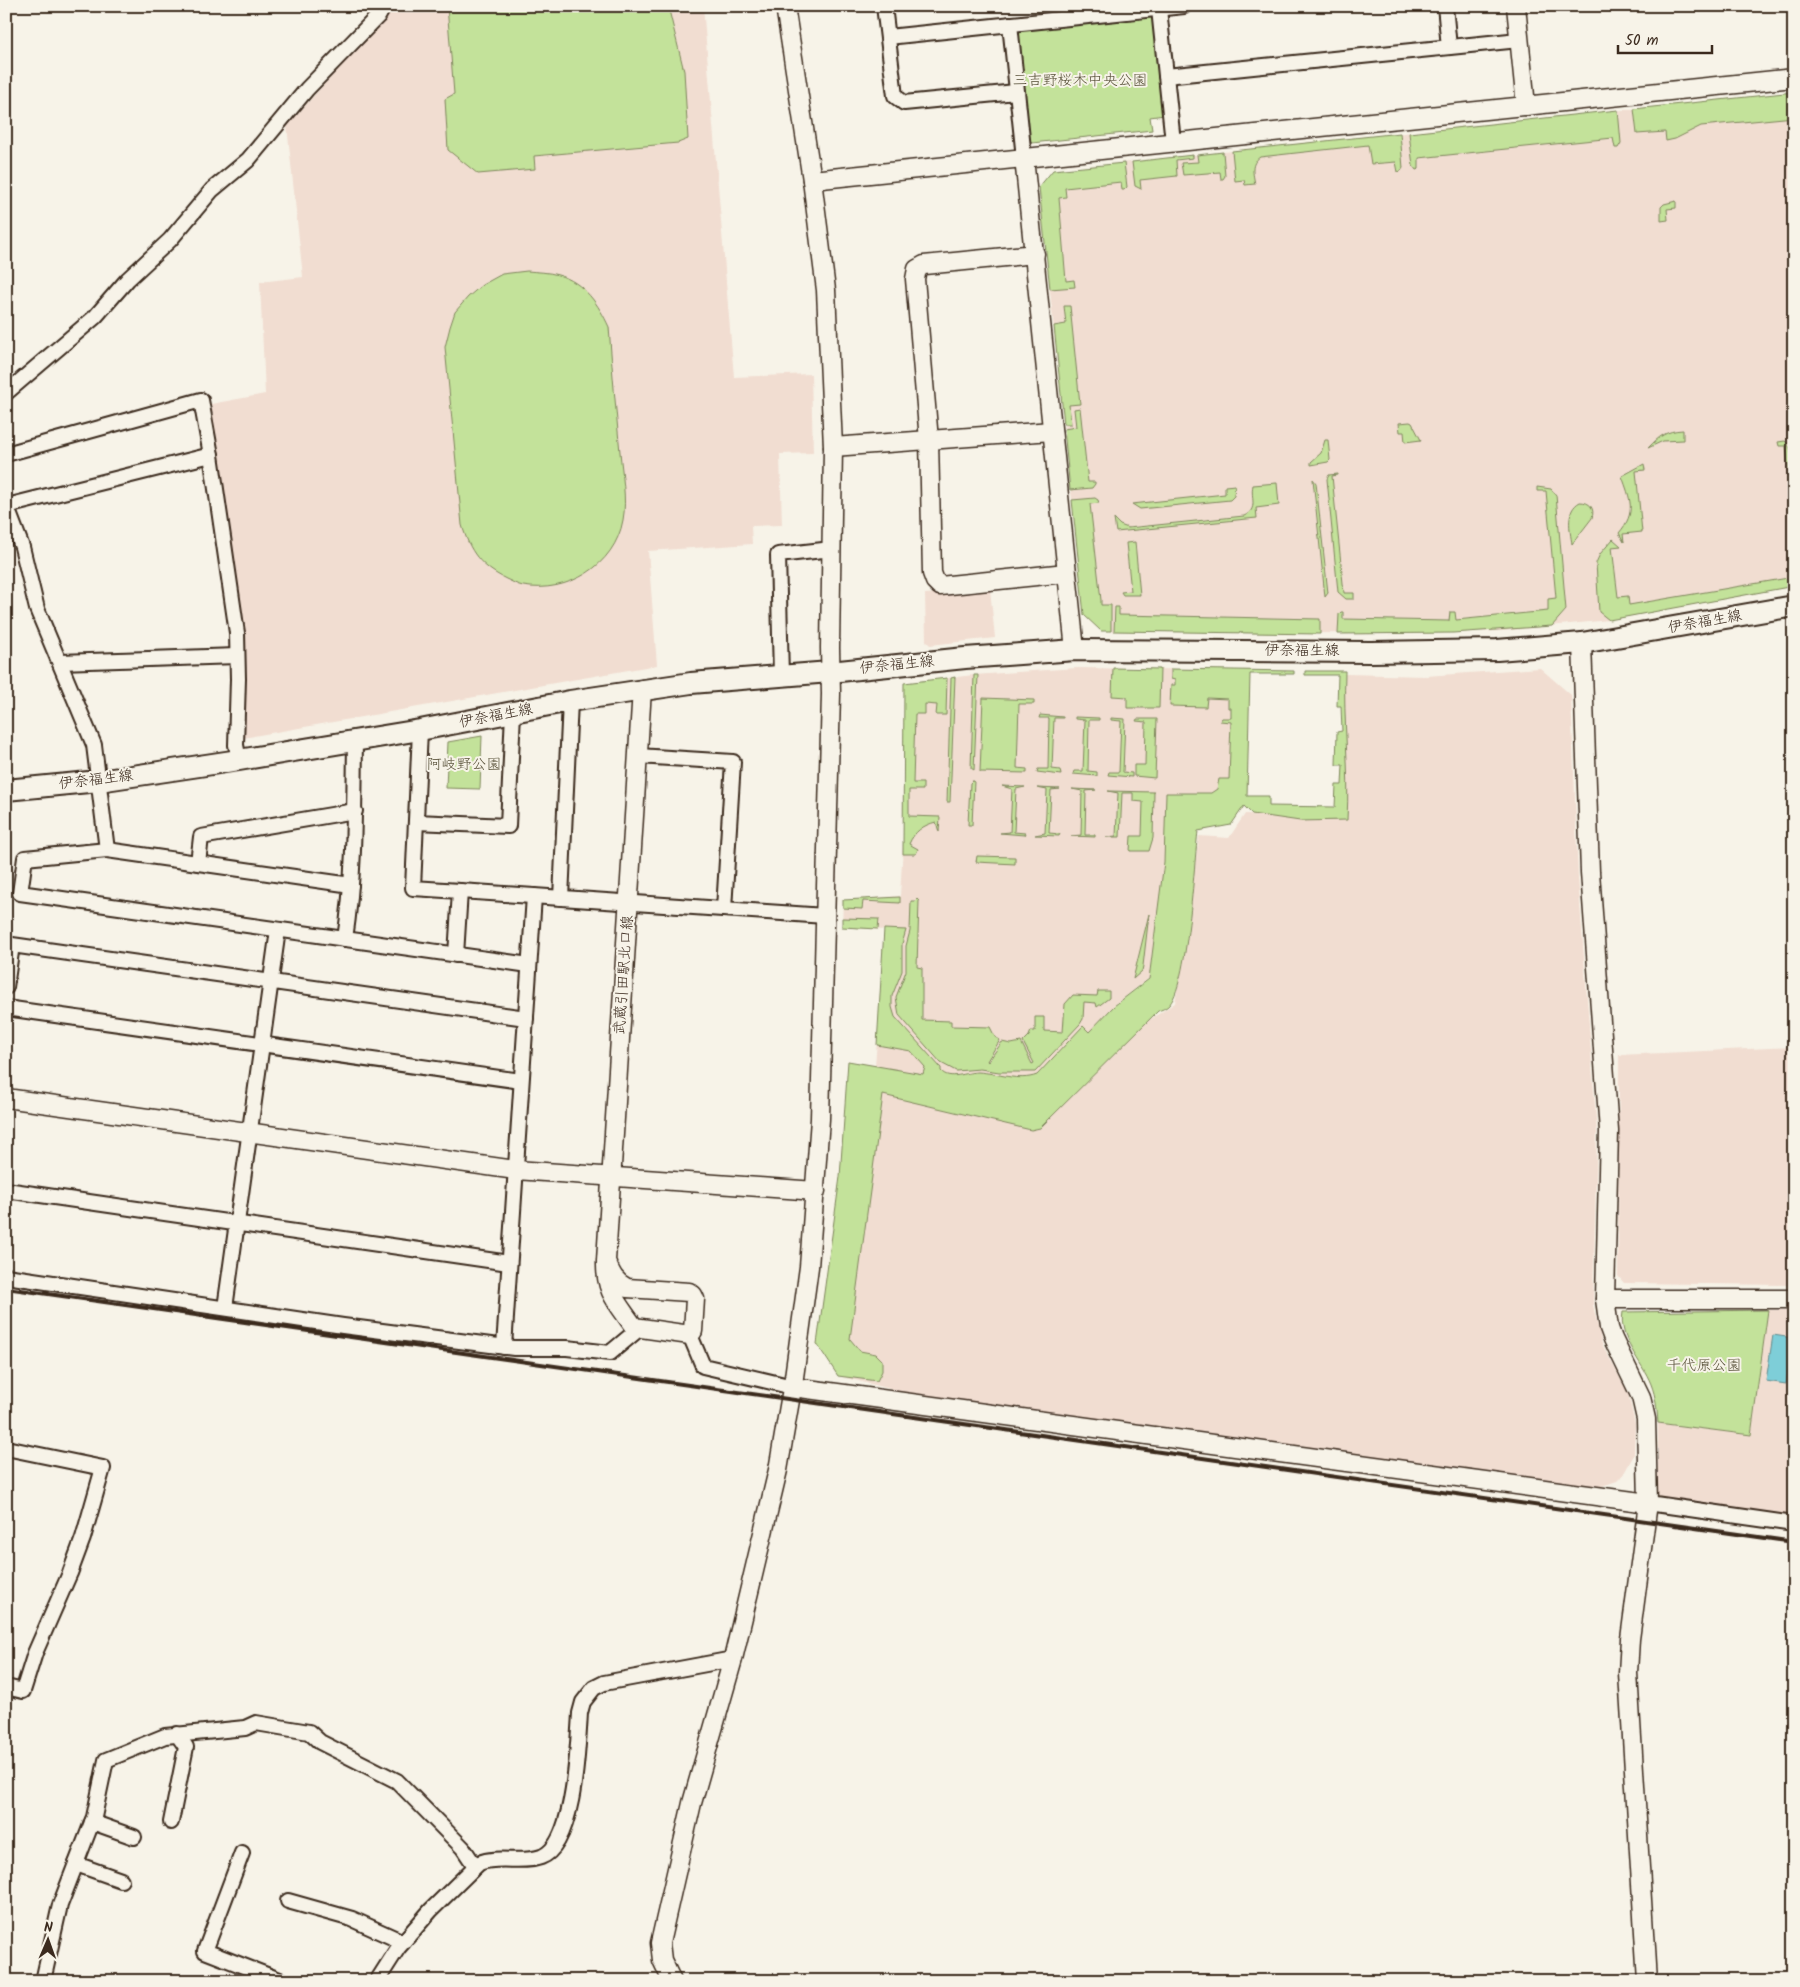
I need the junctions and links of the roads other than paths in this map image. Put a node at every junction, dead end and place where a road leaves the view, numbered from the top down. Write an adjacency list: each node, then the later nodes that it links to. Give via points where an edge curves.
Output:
1 (384, 6): 21 (street, via 307,89 248,160 212,190 170,240 128,278 95,317)
2 (785, 6): 19 (street)
3 (884, 6): 10 (street)
4 (1184, 6): 7 (street)
5 (1445, 6): 12 (street)
6 (1519, 7): 11 (street)
7 (1159, 9): 8 (street); 13 (street)
8 (1084, 11): 9 (street)
9 (1010, 24): 10 (street); 15 (street)
10 (888, 37): 15 (street, via 895,96 904,103)
11 (1519, 40): 12 (street); 16 (street)
12 (1449, 47): 13 (street)
13 (1166, 76): 17 (street)
14 (1794, 78): 16 (street)
15 (1016, 92): 18 (street)
16 (1526, 106): 17 (street)
17 (1173, 142): 18 (street)
18 (1024, 158): 19 (street); 20 (street)
19 (812, 180): 24 (street, via 826,290)
20 (1035, 254): 22 (street); 23 (street, via 924,265 917,270 915,278)
21 (6, 393)
22 (1052, 431): 23 (street); 29 (street)
23 (928, 440): 24 (street); 29 (street, via 932,573 940,586)
24 (833, 447): 28 (street)
25 (6, 454): 26 (street, via 201,400)
26 (212, 456): 27 (street); 33 (street)
27 (6, 505): 34 (street, via 22,546 37,609)
28 (832, 550): 35 (street); 36 (street, via 778,555)
29 (1066, 573): 32 (street)
30 (1794, 606): 31 (main road, 伊奈福生線)
31 (1582, 643): 32 (main road, 伊奈福生線, via 1443,652); 77 (street, via 1590,872 1609,1131)
32 (1076, 650): 35 (main road, 伊奈福生線)
33 (238, 656): 34 (street); 43 (street, via 236,745)
34 (60, 662): 44 (street, via 94,745)
35 (830, 672): 36 (main road, 伊奈福生線); 56 (street)
36 (781, 676): 37 (main road, 伊奈福生線)
37 (642, 689): 38 (main road, 伊奈福生線); 42 (street, 武蔵引田駅北口線)
38 (570, 701): 39 (main road, 伊奈福生線); 53 (street)
39 (513, 712): 40 (main road, 伊奈福生線); 47 (street, via 508,826)
40 (420, 730): 41 (main road, 伊奈福生線); 47 (street)
41 (355, 741): 43 (main road, 伊奈福生線); 46 (street)
42 (638, 756): 54 (street, 武蔵引田駅北口線); 55 (street, via 733,762)
43 (239, 760): 44 (main road, 伊奈福生線)
44 (99, 781): 45 (main road, 伊奈福生線); 48 (street)
45 (6, 790)
46 (355, 811): 49 (street, via 201,837); 50 (street)
47 (416, 822): 51 (street, via 413,888)
48 (107, 850): 49 (street); 57 (street, via 25,858 20,893)
49 (198, 863): 50 (street)
50 (351, 885): 58 (street)
51 (460, 891): 52 (street); 59 (street)
52 (534, 896): 53 (street); 60 (street)
53 (561, 898): 54 (street)
54 (629, 902): 55 (street); 70 (street, 武蔵引田駅北口線)
55 (724, 909): 56 (street)
56 (825, 916): 72 (street)
57 (278, 930): 58 (street); 61 (street)
58 (345, 939): 59 (street)
59 (456, 955): 60 (street)
60 (529, 965): 64 (street)
61 (270, 982): 62 (street, via 12,945); 64 (street); 65 (street)
62 (6, 987)
63 (6, 1008): 65 (street)
64 (526, 1018): 66 (street)
65 (262, 1044): 66 (street); 68 (street)
66 (521, 1081): 69 (street)
67 (6, 1098): 68 (street)
68 (249, 1132): 69 (street); 73 (street)
69 (516, 1170): 70 (street); 75 (street)
70 (611, 1177): 72 (street); 74 (street, 武蔵引田駅北口線)
71 (6, 1190): 73 (street)
72 (816, 1191): 83 (street)
73 (237, 1224): 75 (street); 79 (street)
74 (606, 1261): 80 (street, 武蔵引田駅北口線, via 608,1287 634,1327); 81 (street, via 611,1274 627,1288 689,1292 693,1295 693,1331)
75 (509, 1263): 82 (street)
76 (6, 1276): 79 (street)
77 (1605, 1299): 78 (street); 85 (street, via 1613,1339 1644,1408)
78 (1794, 1299)
79 (225, 1308): 82 (street)
80 (640, 1328): 81 (street); 82 (street, via 610,1353 567,1348)
81 (690, 1335): 83 (street, via 703,1366)
82 (504, 1347)
83 (793, 1387): 85 (street); 87 (street, via 778,1470)
84 (6, 1448): 88 (street, via 103,1468 84,1538 22,1691)
85 (1648, 1503): 86 (street); 103 (street, via 1628,1673)
86 (1794, 1524)
87 (733, 1659): 95 (street, via 613,1681 594,1688 583,1702 580,1713 575,1785 556,1846 548,1854 532,1860 483,1862); 102 (street, via 692,1803 660,1943 662,1960)
88 (6, 1687)
89 (177, 1734): 90 (street, via 106,1760); 91 (street, via 186,1747); 95 (street, via 245,1728 256,1723 309,1732 320,1742 396,1781 463,1848)
90 (92, 1822): 92 (street); 94 (street)
91 (171, 1822)
92 (134, 1837)
93 (242, 1853): 100 (street, via 205,1950)
94 (76, 1864): 96 (street); 99 (street, via 60,1905)
95 (475, 1866): 98 (street)
96 (121, 1880)
97 (288, 1901): 98 (street, via 352,1919)
98 (403, 1942): 101 (street)
99 (43, 1981)
100 (282, 1981)
101 (377, 1981)
102 (672, 1981)
103 (1647, 1981)

